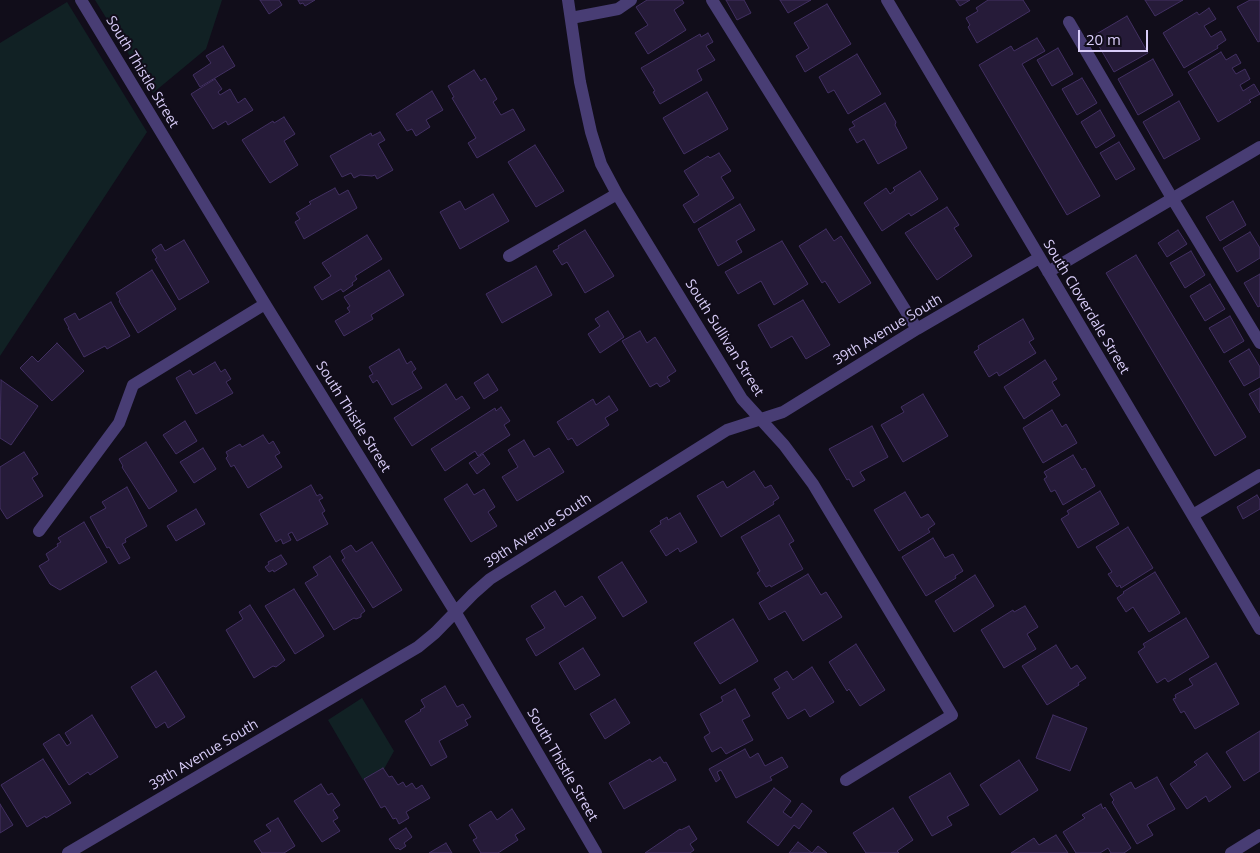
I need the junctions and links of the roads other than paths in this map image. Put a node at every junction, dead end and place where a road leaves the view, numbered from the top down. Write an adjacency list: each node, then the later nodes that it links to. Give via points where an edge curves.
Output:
1 (81, 0): 14 (street, South Thistle Street)
2 (568, 0): 6 (street, South Sullivan Street)
3 (631, 0): 6 (street, via 618,9)
4 (712, 0): 15 (street)
5 (887, 0): 12 (street, South Cloverdale Street)
6 (571, 18): 9 (street, South Sullivan Street, via 591,132 601,164)
7 (1069, 22): 10 (street)
8 (1260, 147): 10 (street)
9 (617, 194): 11 (street); 17 (street, South Sullivan Street, via 742,399)
10 (1172, 198): 13 (street); 16 (street)
11 (509, 256)
12 (1039, 258): 13 (street, South Cloverdale Street); 15 (street, 39th Avenue South)
13 (1048, 272): 19 (street, South Cloverdale Street)
14 (266, 304): 20 (street, via 133,385 119,423); 21 (street, South Thistle Street)
15 (917, 329): 17 (street, 39th Avenue South, via 784,412)
16 (1260, 342)
17 (760, 419): 21 (street, 39th Avenue South, via 728,430 538,548 490,579); 23 (street, South Sullivan Street, via 813,484 952,715)
18 (1260, 475): 19 (street)
19 (1193, 515): 22 (street, South Cloverdale Street)
20 (38, 531)
21 (456, 612): 25 (street, 39th Avenue South, via 418,647); 26 (street, South Thistle Street)
22 (1260, 629)
23 (846, 780)
24 (1260, 835): 27 (street)
25 (68, 853)
26 (596, 853)
27 (1230, 853)

